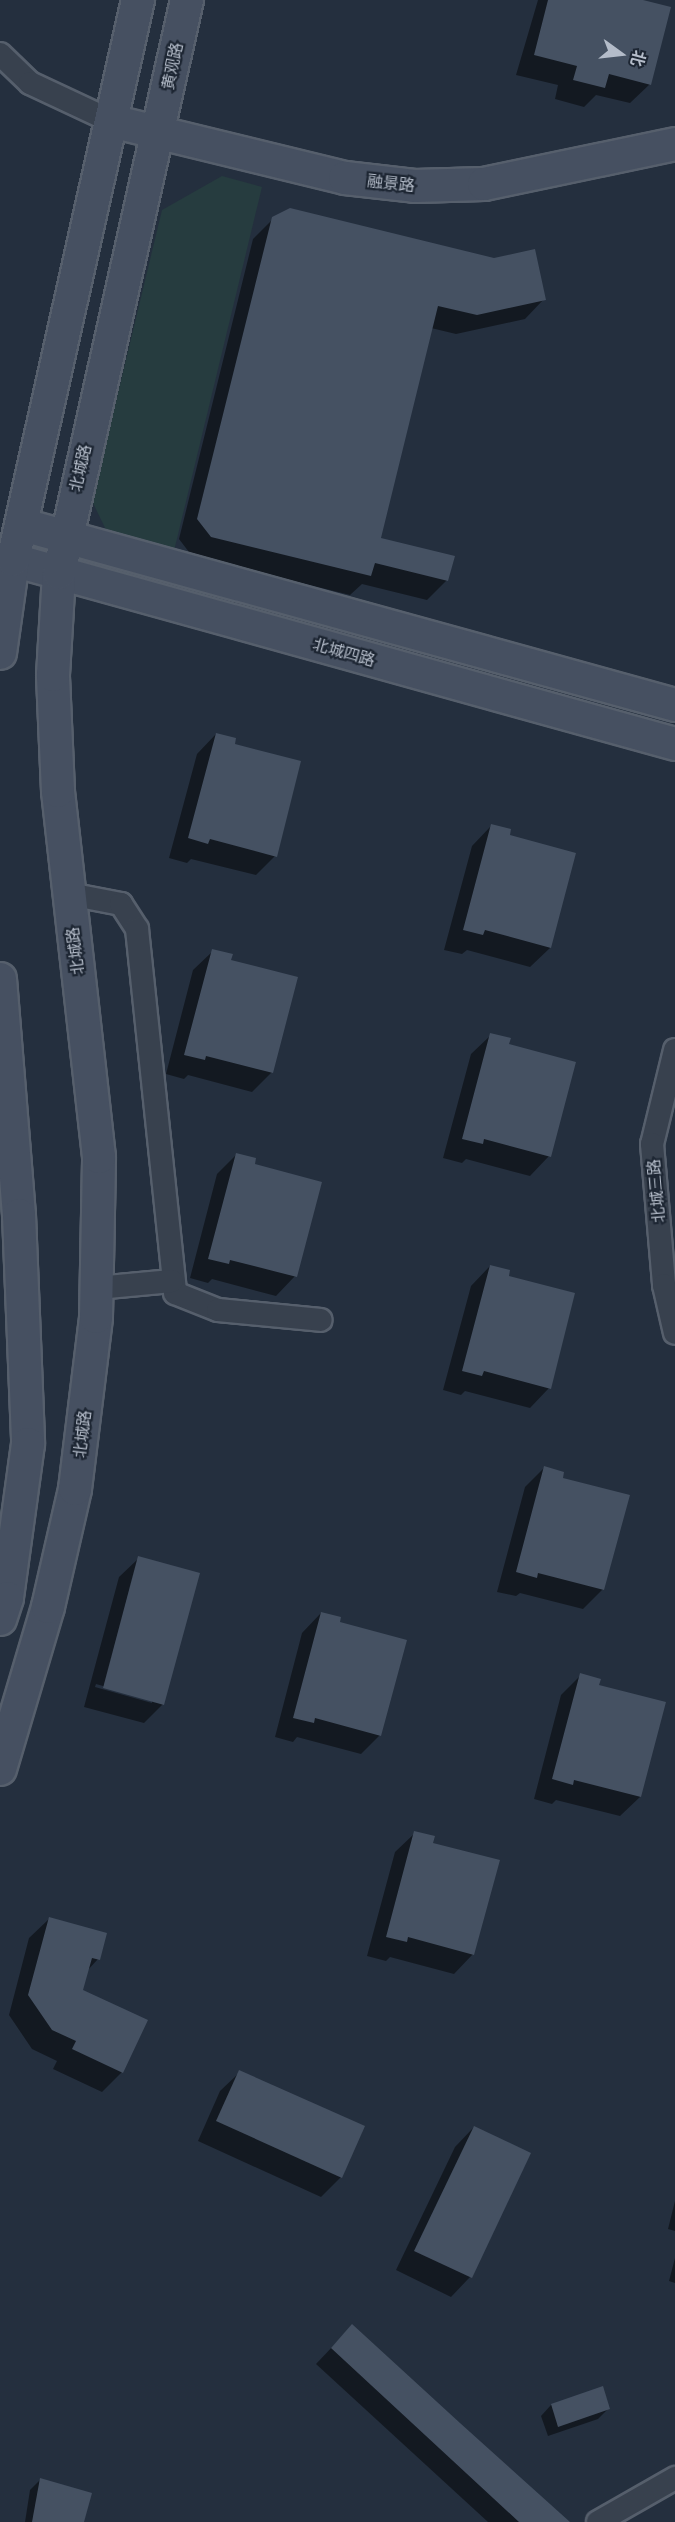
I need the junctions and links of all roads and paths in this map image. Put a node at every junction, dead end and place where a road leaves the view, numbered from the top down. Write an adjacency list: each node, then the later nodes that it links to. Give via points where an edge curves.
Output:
1 (138, 0): 4 (main road)
2 (187, 0): 5 (main road, 黄观路)
3 (0, 54): 4 (street, via 30,82)
4 (111, 121): 5 (main road, 融景路); 7 (main road)
5 (158, 132): 6 (main road, 融景路, via 345,178 415,186 484,184); 8 (main road, 北城路)
6 (675, 144)
7 (23, 525): 8 (main road); 9 (main road)
8 (64, 537): 10 (main road, 北城路); 12 (main road)
9 (14, 560): 10 (main road, 北城四路); 11 (main road)
10 (59, 573): 13 (main road, 北城四路); 14 (main road, 北城路, via 53,675 58,791)
11 (0, 652)
12 (675, 705)
13 (675, 744)
14 (69, 894): 17 (street, via 122,904 137,929); 18 (main road, 北城路, via 99,1156)
15 (0, 979): 21 (main road, via 20,1215 28,1443 7,1598)
16 (675, 1050): 20 (street, 北城三路, via 652,1144 664,1285)
17 (172, 1281): 18 (street); 19 (street, via 175,1293 218,1310)
18 (97, 1288): 22 (main road, 北城路, via 75,1489 48,1607)
19 (321, 1320)
20 (675, 1333)
21 (0, 1619)
22 (0, 1769)
23 (675, 2478): 24 (street)
24 (598, 2522)

